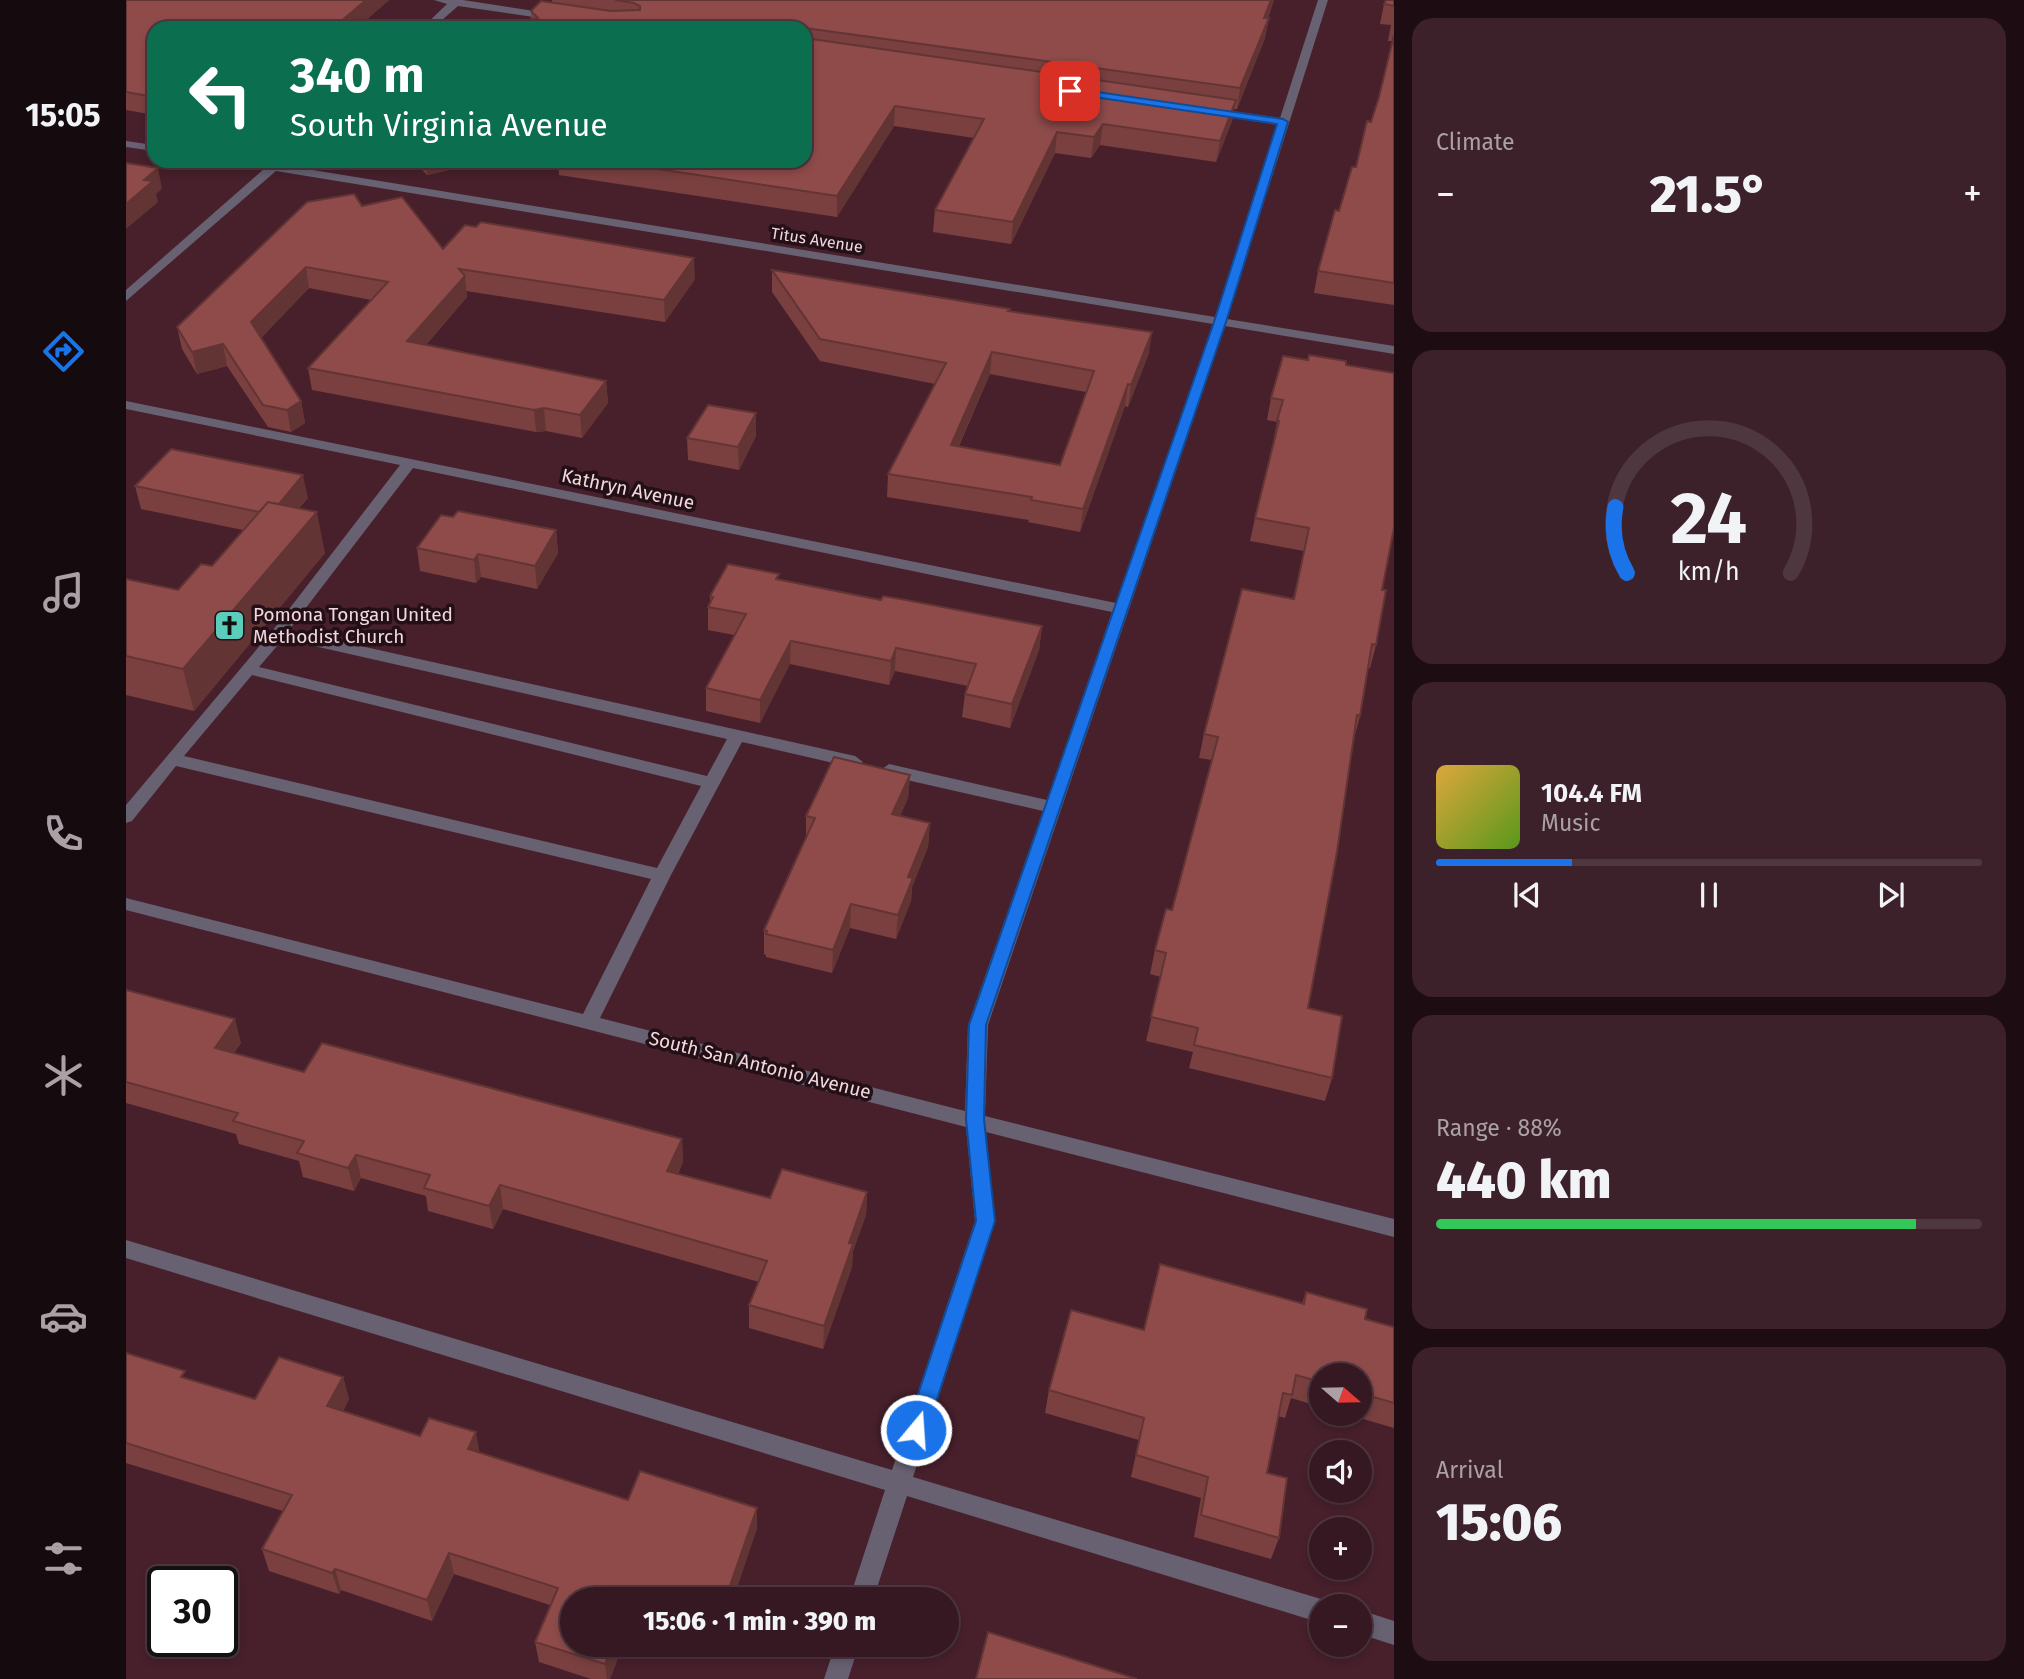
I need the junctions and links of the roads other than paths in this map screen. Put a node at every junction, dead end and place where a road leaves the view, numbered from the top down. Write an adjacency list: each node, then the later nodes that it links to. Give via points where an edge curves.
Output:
1 (439, 0): 3 (street)
2 (1323, 0): 7 (street)
3 (457, 1): 4 (street); 5 (street)
4 (565, 18)
5 (435, 21)
6 (1201, 110): 7 (street)
7 (1283, 122): 13 (street)
8 (126, 144): 9 (street)
9 (147, 147)
10 (273, 168): 12 (street)
11 (302, 168): 13 (street, Titus Avenue)
12 (126, 297)
13 (1220, 322): 14 (street, Titus Avenue); 17 (street)
14 (1394, 350)
15 (126, 405): 16 (street, Kathryn Avenue)
16 (409, 463): 17 (street, Kathryn Avenue); 18 (street)
17 (1122, 610): 23 (street)
18 (279, 633): 19 (street); 20 (street)
19 (248, 669): 21 (street); 22 (street)
20 (737, 736): 22 (street); 23 (street)
21 (172, 758): 24 (street); 25 (street)
22 (712, 783): 25 (street)
23 (1053, 807): 28 (street, via 978,1025)
24 (126, 817)
25 (662, 875): 27 (street)
26 (126, 904): 27 (street, South San Antonio Avenue)
27 (589, 1021): 28 (street, South San Antonio Avenue)
28 (975, 1119): 29 (street, South San Antonio Avenue); 31 (street, via 985,1221)
29 (1394, 1228)
30 (126, 1249): 31 (street)
31 (899, 1483): 32 (street); 33 (street)
32 (866, 1587)
33 (1309, 1607)
34 (1372, 1626): 35 (street)
35 (1394, 1633)
36 (843, 1657): 37 (street)
37 (836, 1679)

